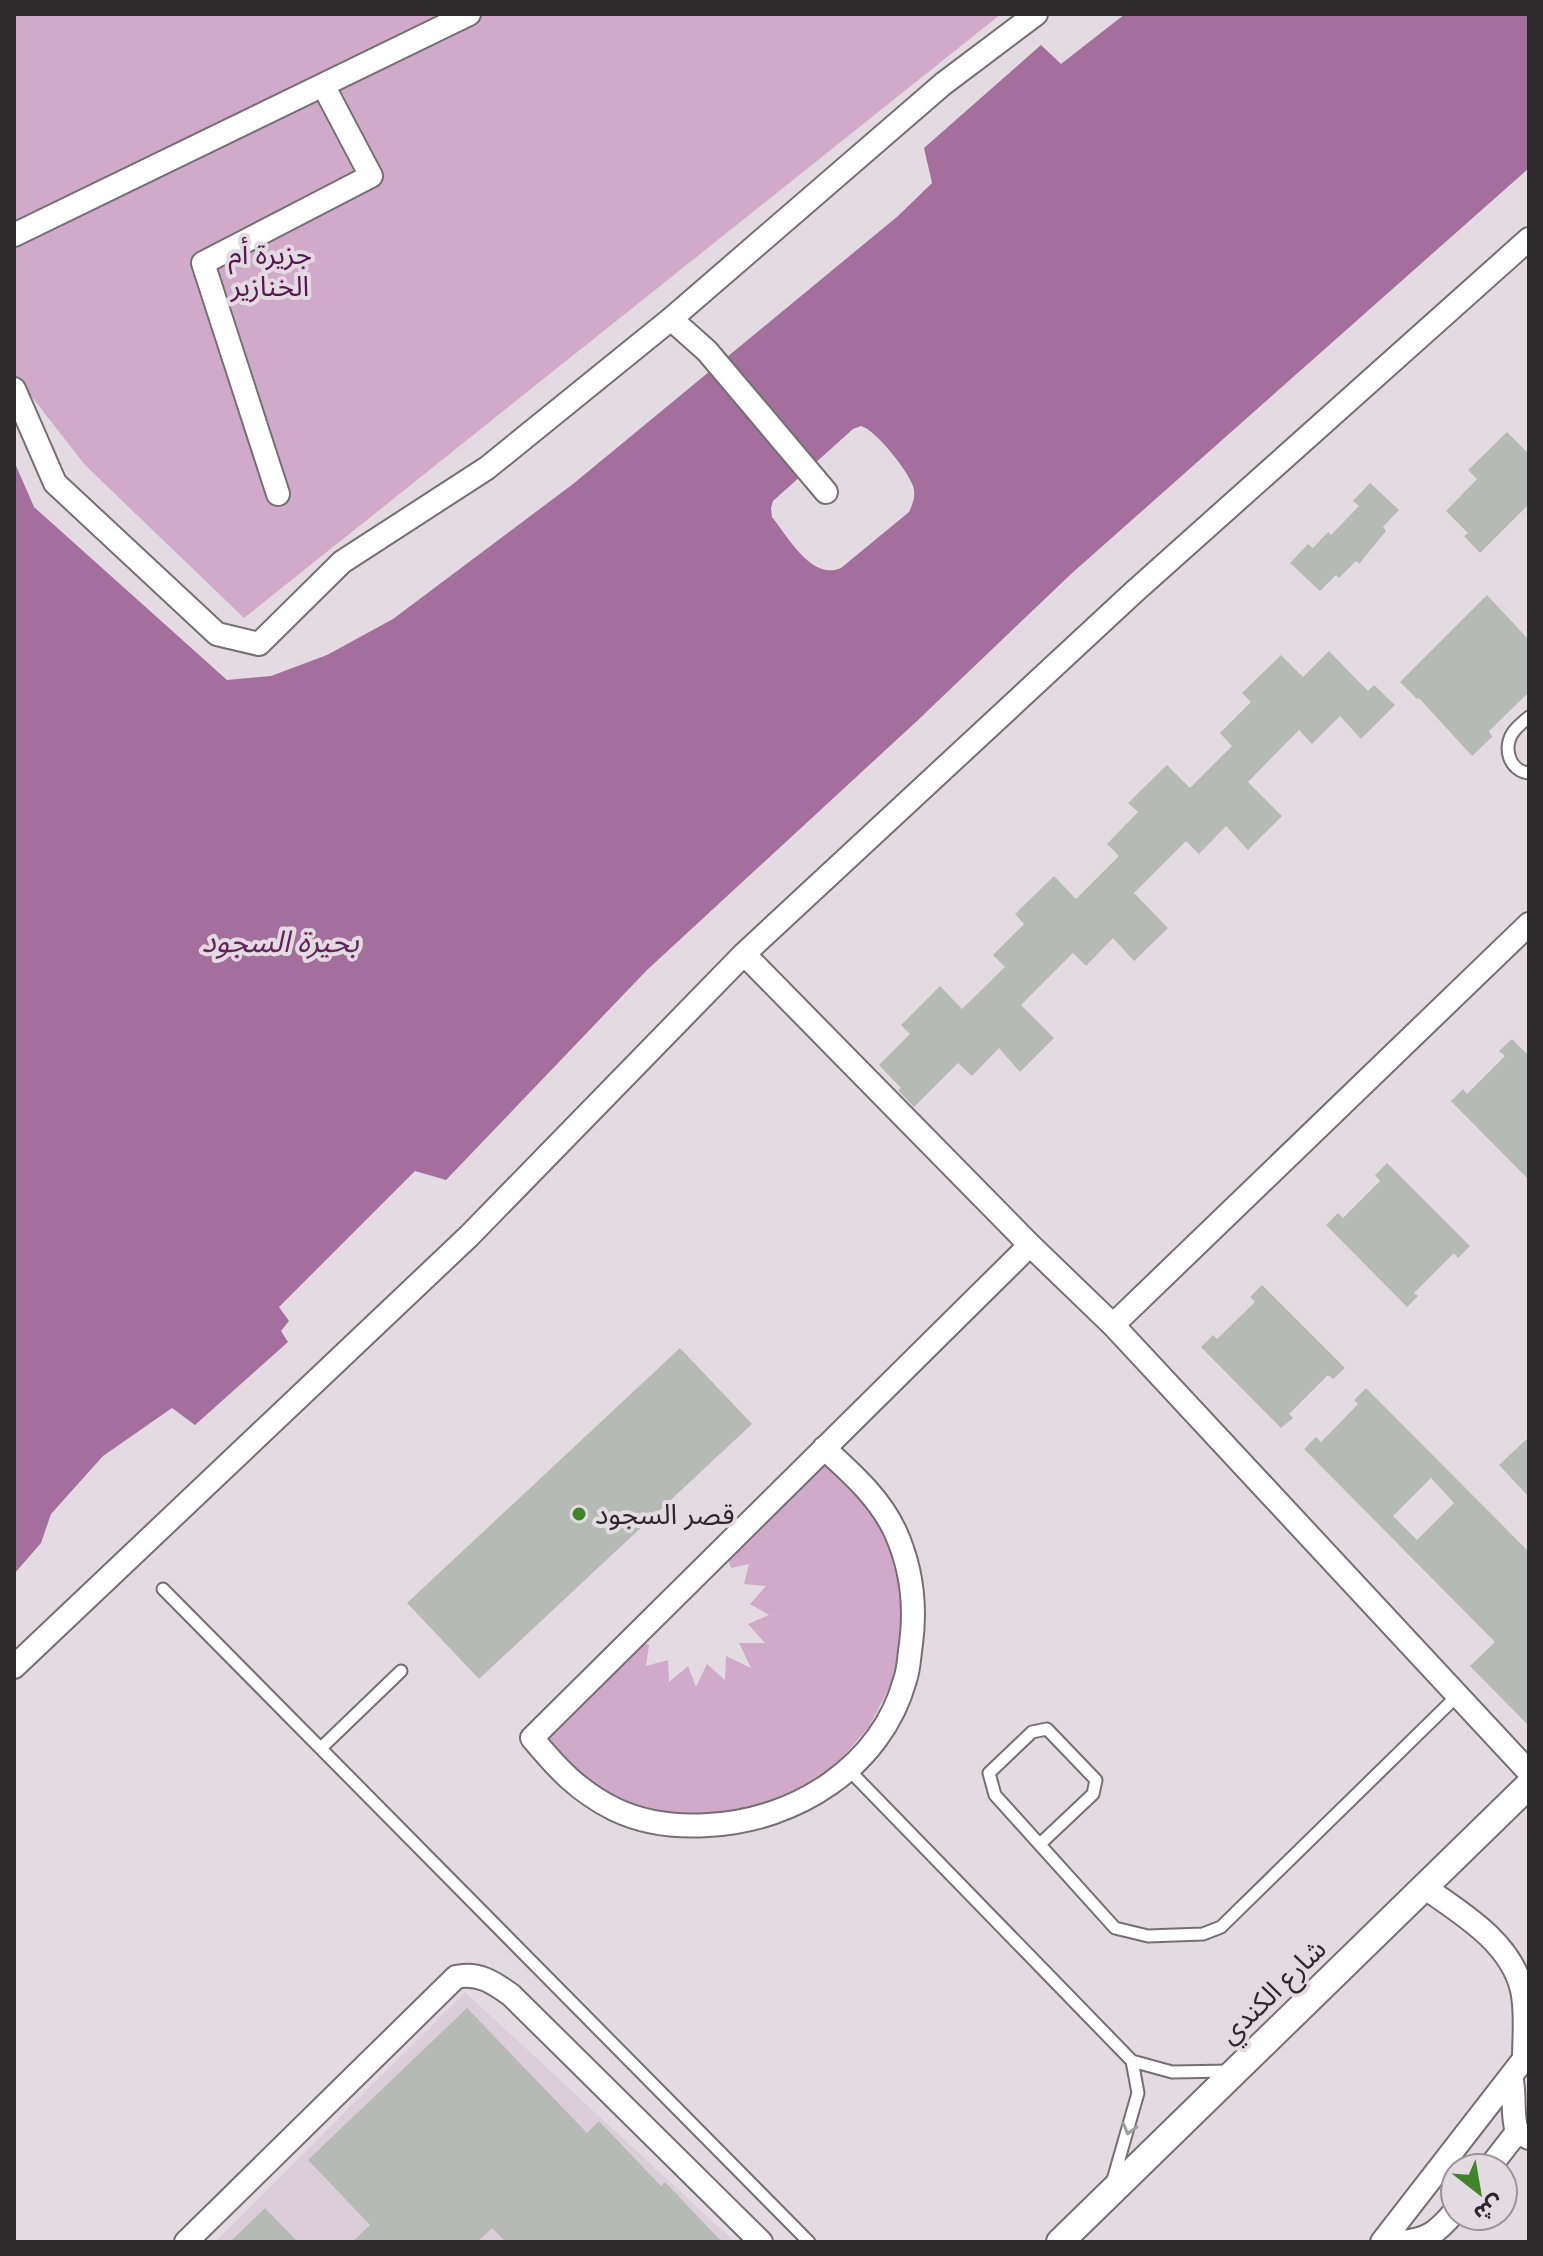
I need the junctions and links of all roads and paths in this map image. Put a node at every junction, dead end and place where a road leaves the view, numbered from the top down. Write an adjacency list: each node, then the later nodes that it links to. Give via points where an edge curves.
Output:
1 (469, 14): 3 (street)
2 (1036, 14): 6 (street, via 943,84)
3 (323, 85): 4 (street); 9 (street, via 371,176 203,263)
4 (14, 235)
5 (1529, 239): 13 (street, via 1134,592)
6 (671, 319): 7 (street, via 487,468 342,562 259,644 217,634 55,483); 8 (street, via 707,351)
7 (14, 389)
8 (826, 492)
9 (278, 494)
10 (1529, 717): 11 (lane, via 1513,732 1508,752 1515,768)
11 (1529, 773)
12 (1529, 924): 15 (street)
13 (744, 954): 14 (street); 18 (street, via 469,1236)
14 (1030, 1245): 15 (street); 16 (street)
15 (1113, 1325): 20 (street)
16 (824, 1448): 22 (street, via 866,1486 895,1530 911,1581 914,1621 906,1679 891,1716); 22 (street, via 532,1738 565,1777 615,1810 674,1827 731,1824 789,1809)
17 (163, 1589): 21 (lane)
18 (14, 1667)
19 (401, 1671): 21 (lane)
20 (1458, 1695): 23 (street); 25 (lane, via 1221,1927 1203,1934 1148,1936 1115,1928)
21 (321, 1748): 36 (lane)
22 (848, 1769): 27 (lane)
23 (1529, 1772)
24 (1529, 1785): 26 (street, شارع الكندي)
25 (1040, 1844): 25 (lane, via 995,1795 989,1773 1032,1732 1047,1729 1096,1780 1093,1794)
26 (1424, 1887): 28 (street, via 1481,1930 1511,1963 1523,1993); 29 (street, شارع الكندي)
27 (1132, 2061): 29 (lane, via 1172,2072); 32 (lane, one-way to 32, via 1138,2093)
28 (1521, 2066): 30 (street, via 1513,2119); 38 (street)
29 (1236, 2071): 32 (street, شارع الكندي)
30 (1523, 2135): 31 (street)
31 (1505, 2152)
32 (1108, 2196): 37 (street, شارع الكندي)
33 (1439, 2226): 39 (street, via 1423,2240)
34 (186, 2242): 35 (street, via 456,1977 469,1974 511,1995)
35 (761, 2242)
36 (809, 2242)
37 (1060, 2242)
38 (1382, 2242)
39 (1401, 2242)

